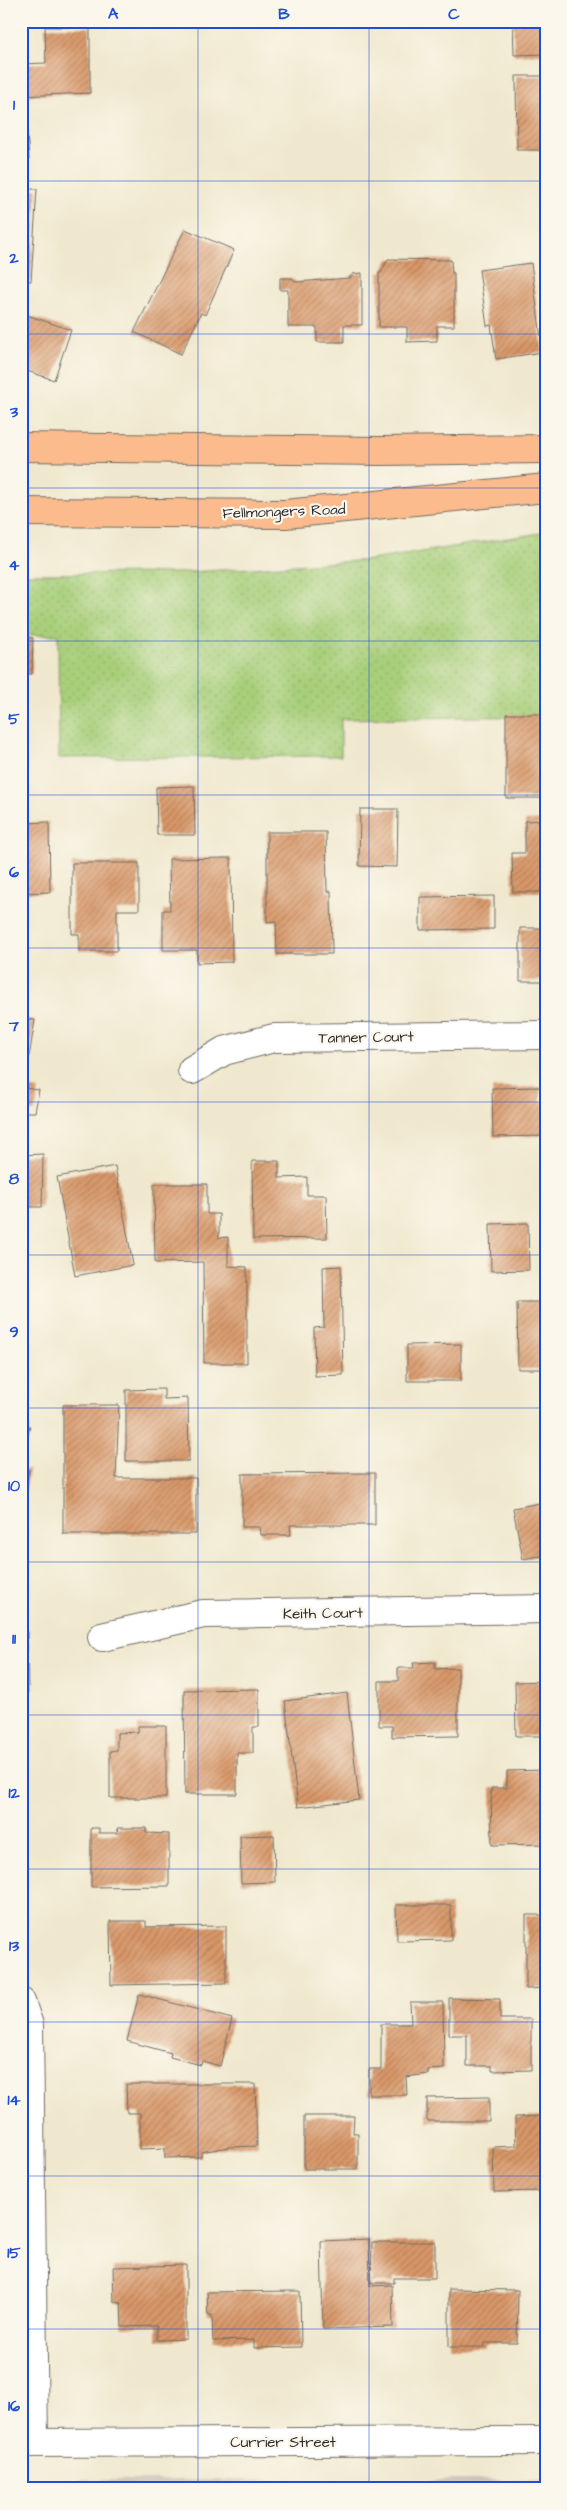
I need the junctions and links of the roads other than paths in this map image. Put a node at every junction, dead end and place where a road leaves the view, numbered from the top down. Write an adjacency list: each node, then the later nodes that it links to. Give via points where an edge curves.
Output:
1 (21, 447): 2 (main road, via 381,452)
2 (546, 449)
3 (546, 488): 4 (main road, Fellmongers Road, via 285,514)
4 (21, 512)
5 (546, 1035): 6 (street, Tanner Court, via 274,1038 224,1051)
6 (192, 1070)
7 (546, 1609): 8 (street, Keith Court, via 203,1614)
8 (102, 1637)
9 (21, 2002): 11 (street, via 29,2025)
10 (546, 2441): 11 (street, Currier Street)
11 (28, 2443)

